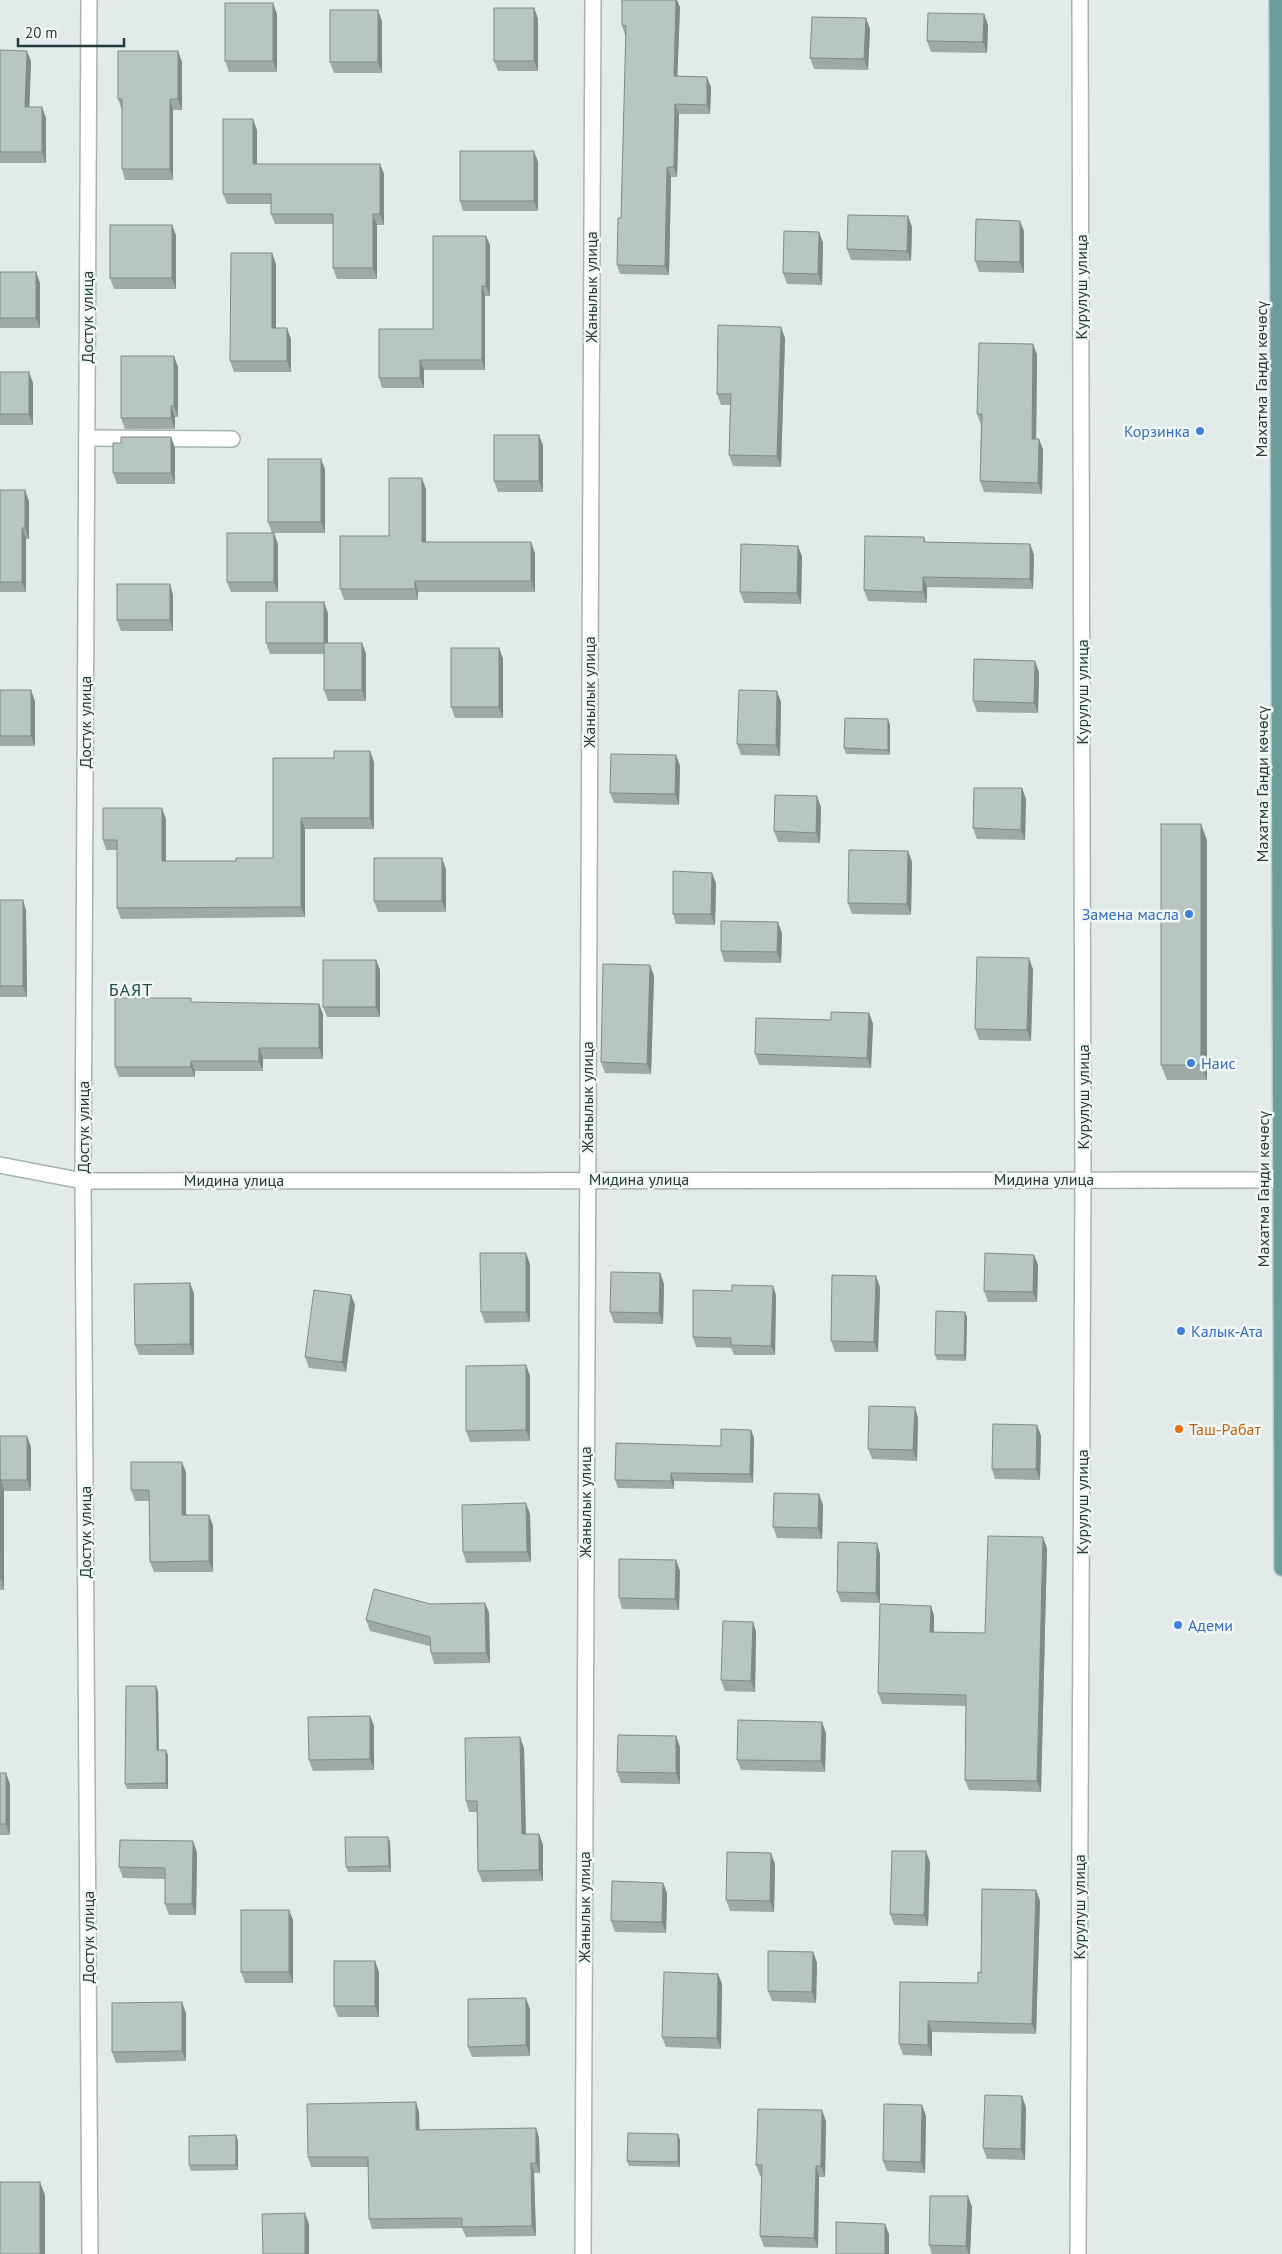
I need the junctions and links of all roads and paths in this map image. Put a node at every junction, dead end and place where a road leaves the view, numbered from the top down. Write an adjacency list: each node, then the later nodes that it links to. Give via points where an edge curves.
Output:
1 (89, 0): 7 (street, Достук улица)
2 (593, 0): 13 (street, Жанылык улица)
3 (1080, 0): 12 (street, Курулуш улица)
4 (1277, 0): 5 (main road, Махатма Ганди көчөсү)
5 (1280, 218): 6 (main road, Махатма Ганди көчөсү)
6 (1280, 427): 9 (main road, Махатма Ганди көчөсү)
7 (87, 438): 8 (street); 15 (street, Достук улица)
8 (232, 440)
9 (1281, 602): 10 (main road, Махатма Ганди көчөсү)
10 (1281, 771): 14 (main road, Махатма Ганди көчөсү)
11 (0, 1165): 15 (street, Мидина улица)
12 (1083, 1178): 13 (street, Мидина улица); 14 (street, Мидина улица); 19 (street, Курулуш улица)
13 (586, 1180): 15 (street, Мидина улица); 18 (street, Жанылык улица)
14 (1281, 1180): 16 (main road, Махатма Ганди көчөсү)
15 (83, 1181): 17 (street, Достук улица)
16 (1282, 1568)
17 (90, 2254)
18 (582, 2254)
19 (1078, 2254)

